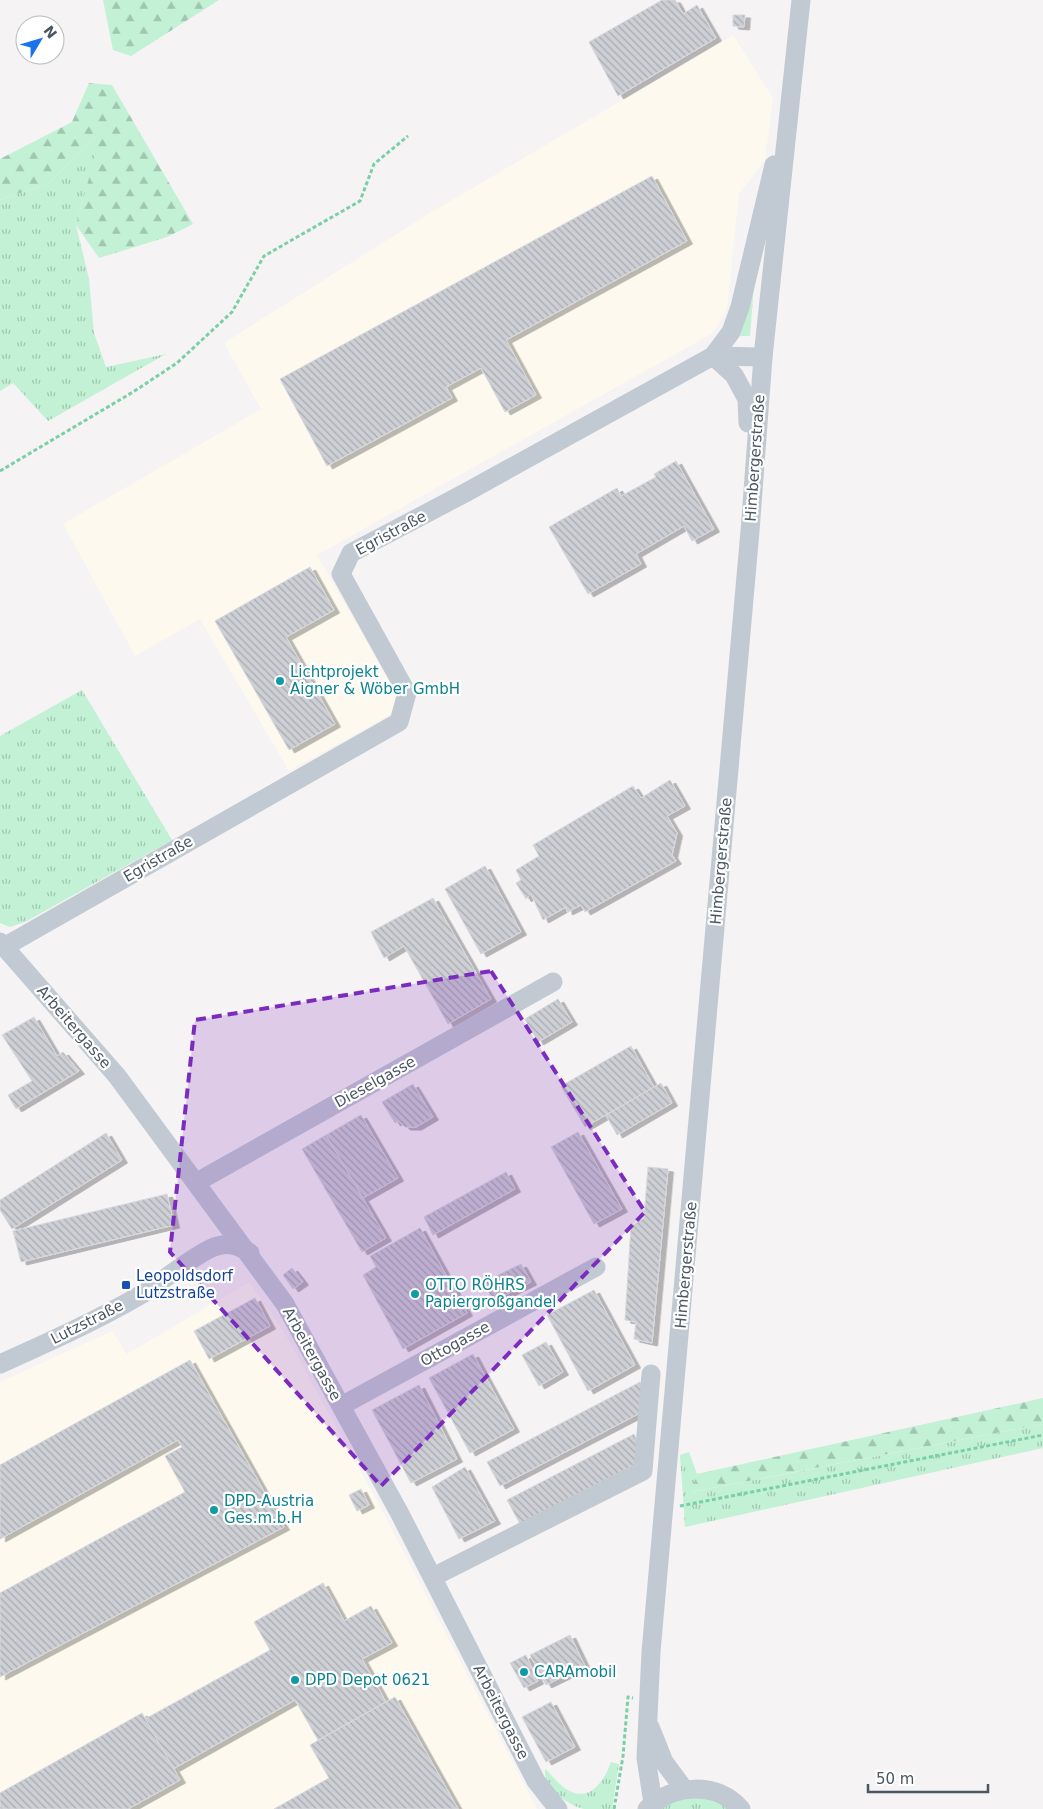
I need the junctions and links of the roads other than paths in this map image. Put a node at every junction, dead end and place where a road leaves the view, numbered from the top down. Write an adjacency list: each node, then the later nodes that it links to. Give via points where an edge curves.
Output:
1 (801, 0): 2 (street, Himbergerstraße)
2 (793, 78): 3 (street, via 740,307 731,332); 4 (street, Himbergerstraße)
3 (713, 356): 4 (street); 5 (street, via 734,375 748,399); 6 (street, Egristraße, via 351,554 341,574 407,693 399,722)
4 (763, 357): 5 (street, Himbergerstraße)
5 (750, 531): 15 (street, Himbergerstraße, via 647,1698)
6 (2, 945): 8 (street, Arbeitergasse, via 117,1076)
7 (553, 982): 8 (street, Dieselgasse)
8 (197, 1182): 9 (street, Arbeitergasse)
9 (250, 1253): 11 (street, Lutzstraße, via 229,1244 214,1247 88,1324); 13 (street, Arbeitergasse, via 285,1304)
10 (596, 1267): 13 (street, Ottogasse)
11 (0, 1364)
12 (651, 1374): 14 (street, via 643,1471)
13 (341, 1406): 14 (street, Arbeitergasse)
14 (433, 1578): 18 (street, Arbeitergasse, via 536,1781)
15 (649, 1723): 16 (street, Himbergerstraße, via 664,1762); 17 (street, Himbergerstraße, via 646,1758)
16 (684, 1789): 17 (street, via 666,1794); 19 (street, via 703,1789 720,1794)
17 (650, 1806)
18 (558, 1809)
19 (741, 1809)

